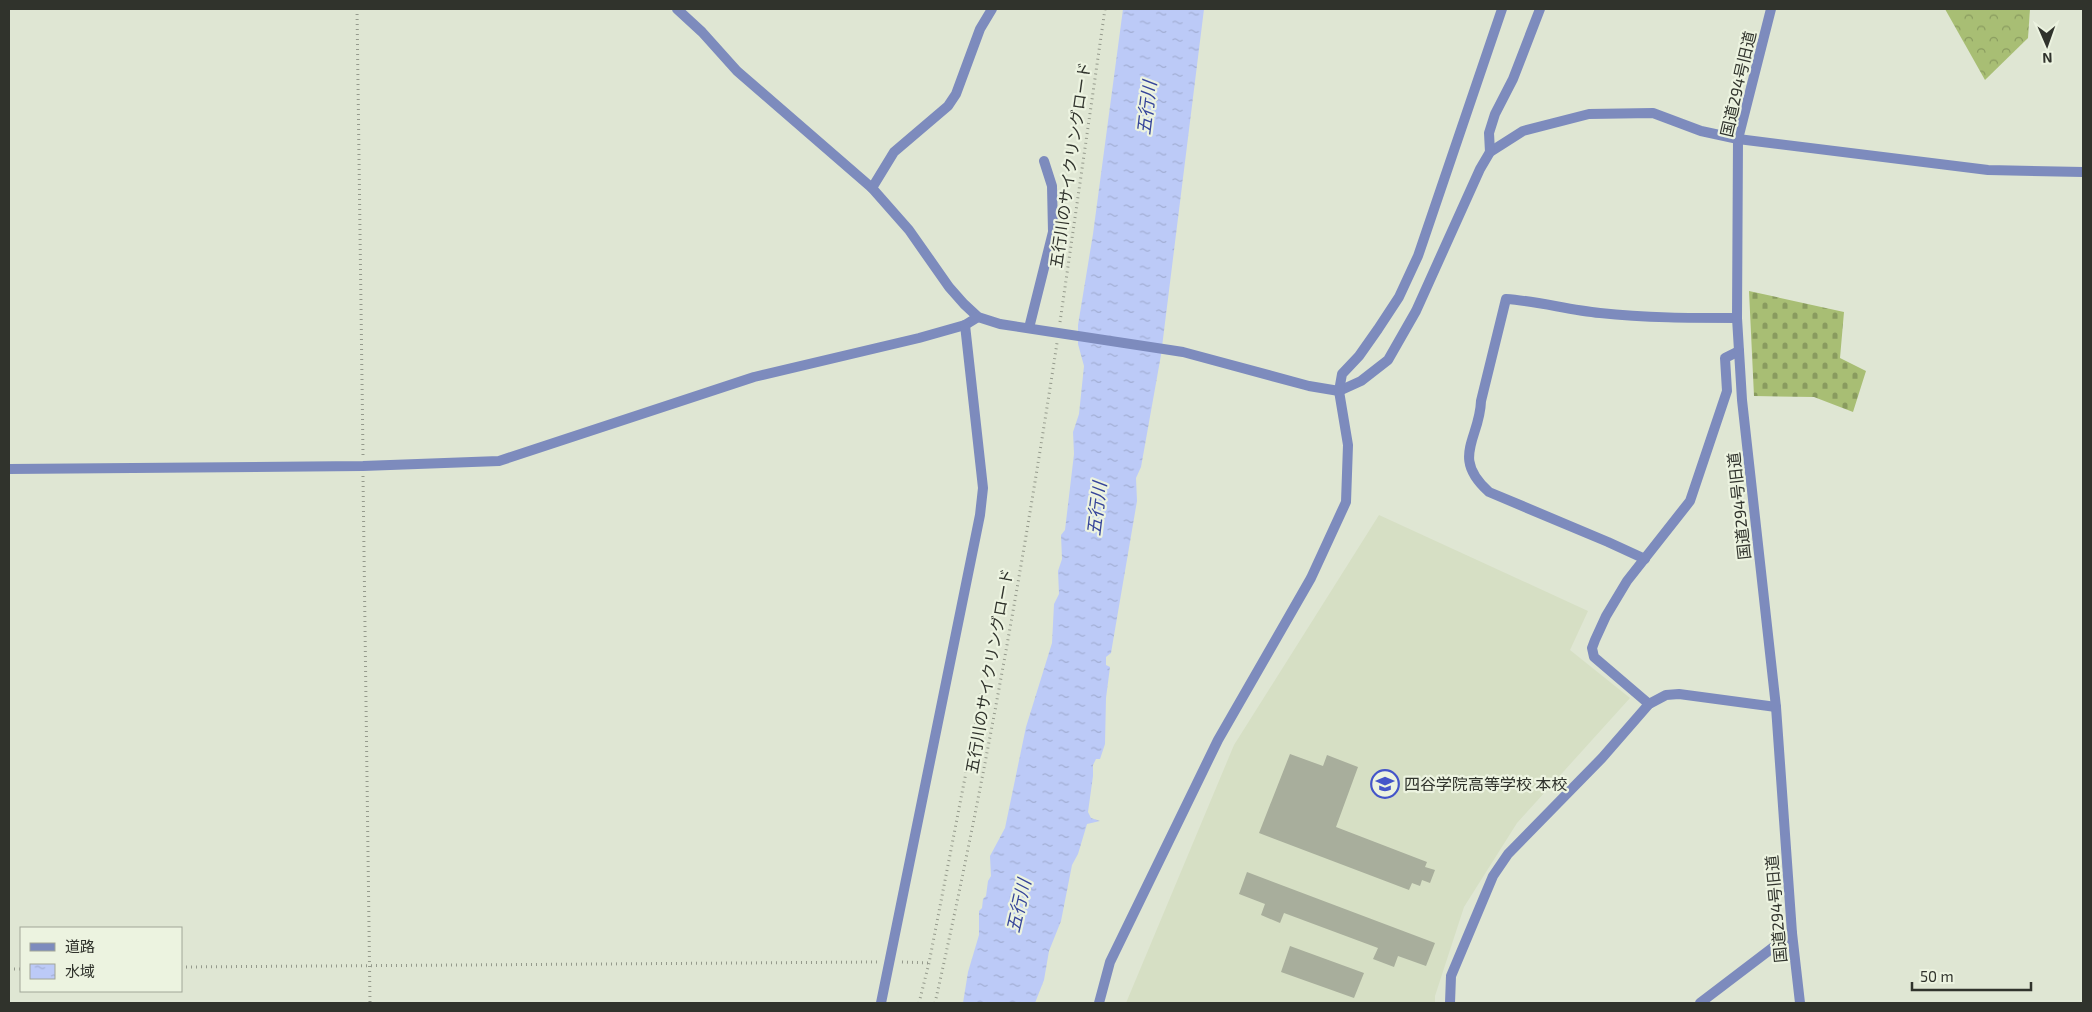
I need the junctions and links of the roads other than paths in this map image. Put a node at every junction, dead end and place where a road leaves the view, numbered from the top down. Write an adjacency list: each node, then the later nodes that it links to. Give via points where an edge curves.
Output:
1 (677, 9): 10 (street, via 737,71)
2 (992, 9): 10 (street, via 980,29 956,94 948,106 894,152)
3 (1502, 9): 16 (street, via 1418,256 1378,329 1360,356 1342,374)
4 (1540, 9): 7 (street, via 1513,79 1495,114 1489,133)
5 (1771, 9): 6 (street, 国道294号旧道)
6 (1738, 139): 7 (street, via 1700,131 1653,113 1588,114 1523,131); 9 (street, via 1988,170); 12 (street, 国道294号旧道)
7 (1490, 152): 16 (street, via 1416,311 1388,360 1361,381)
8 (1044, 161): 14 (street, via 1052,186 1052,232)
9 (2083, 172)
10 (872, 188): 11 (street, via 909,230 949,287)
11 (978, 317): 13 (street); 14 (street)
12 (1737, 318): 15 (street, 国道294号旧道); 18 (street, via 1601,314 1506,299 1480,412 1468,446 1471,468 1489,492)
13 (965, 325): 17 (street, via 754,377 499,461 363,466); 22 (street, via 983,488 980,515)
14 (1029, 328): 16 (street, via 1183,352)
15 (1739, 351): 18 (street, via 1726,358 1728,391 1690,501); 20 (street, 国道294号旧道)
16 (1339, 391): 23 (street, via 1348,445 1346,502 1312,578 1218,740 1110,962)
17 (9, 469)
18 (1645, 559): 19 (street, via 1606,616 1592,653)
19 (1649, 704): 20 (street, via 1666,695 1679,694); 24 (street, via 1602,758 1508,854 1493,876 1451,976)
20 (1776, 707): 21 (street, 国道294号旧道)
21 (1792, 933): 25 (street); 26 (street, 国道294号旧道)
22 (881, 1003)
23 (1099, 1003)
24 (1450, 1003)
25 (1700, 1003)
26 (1800, 1003)

